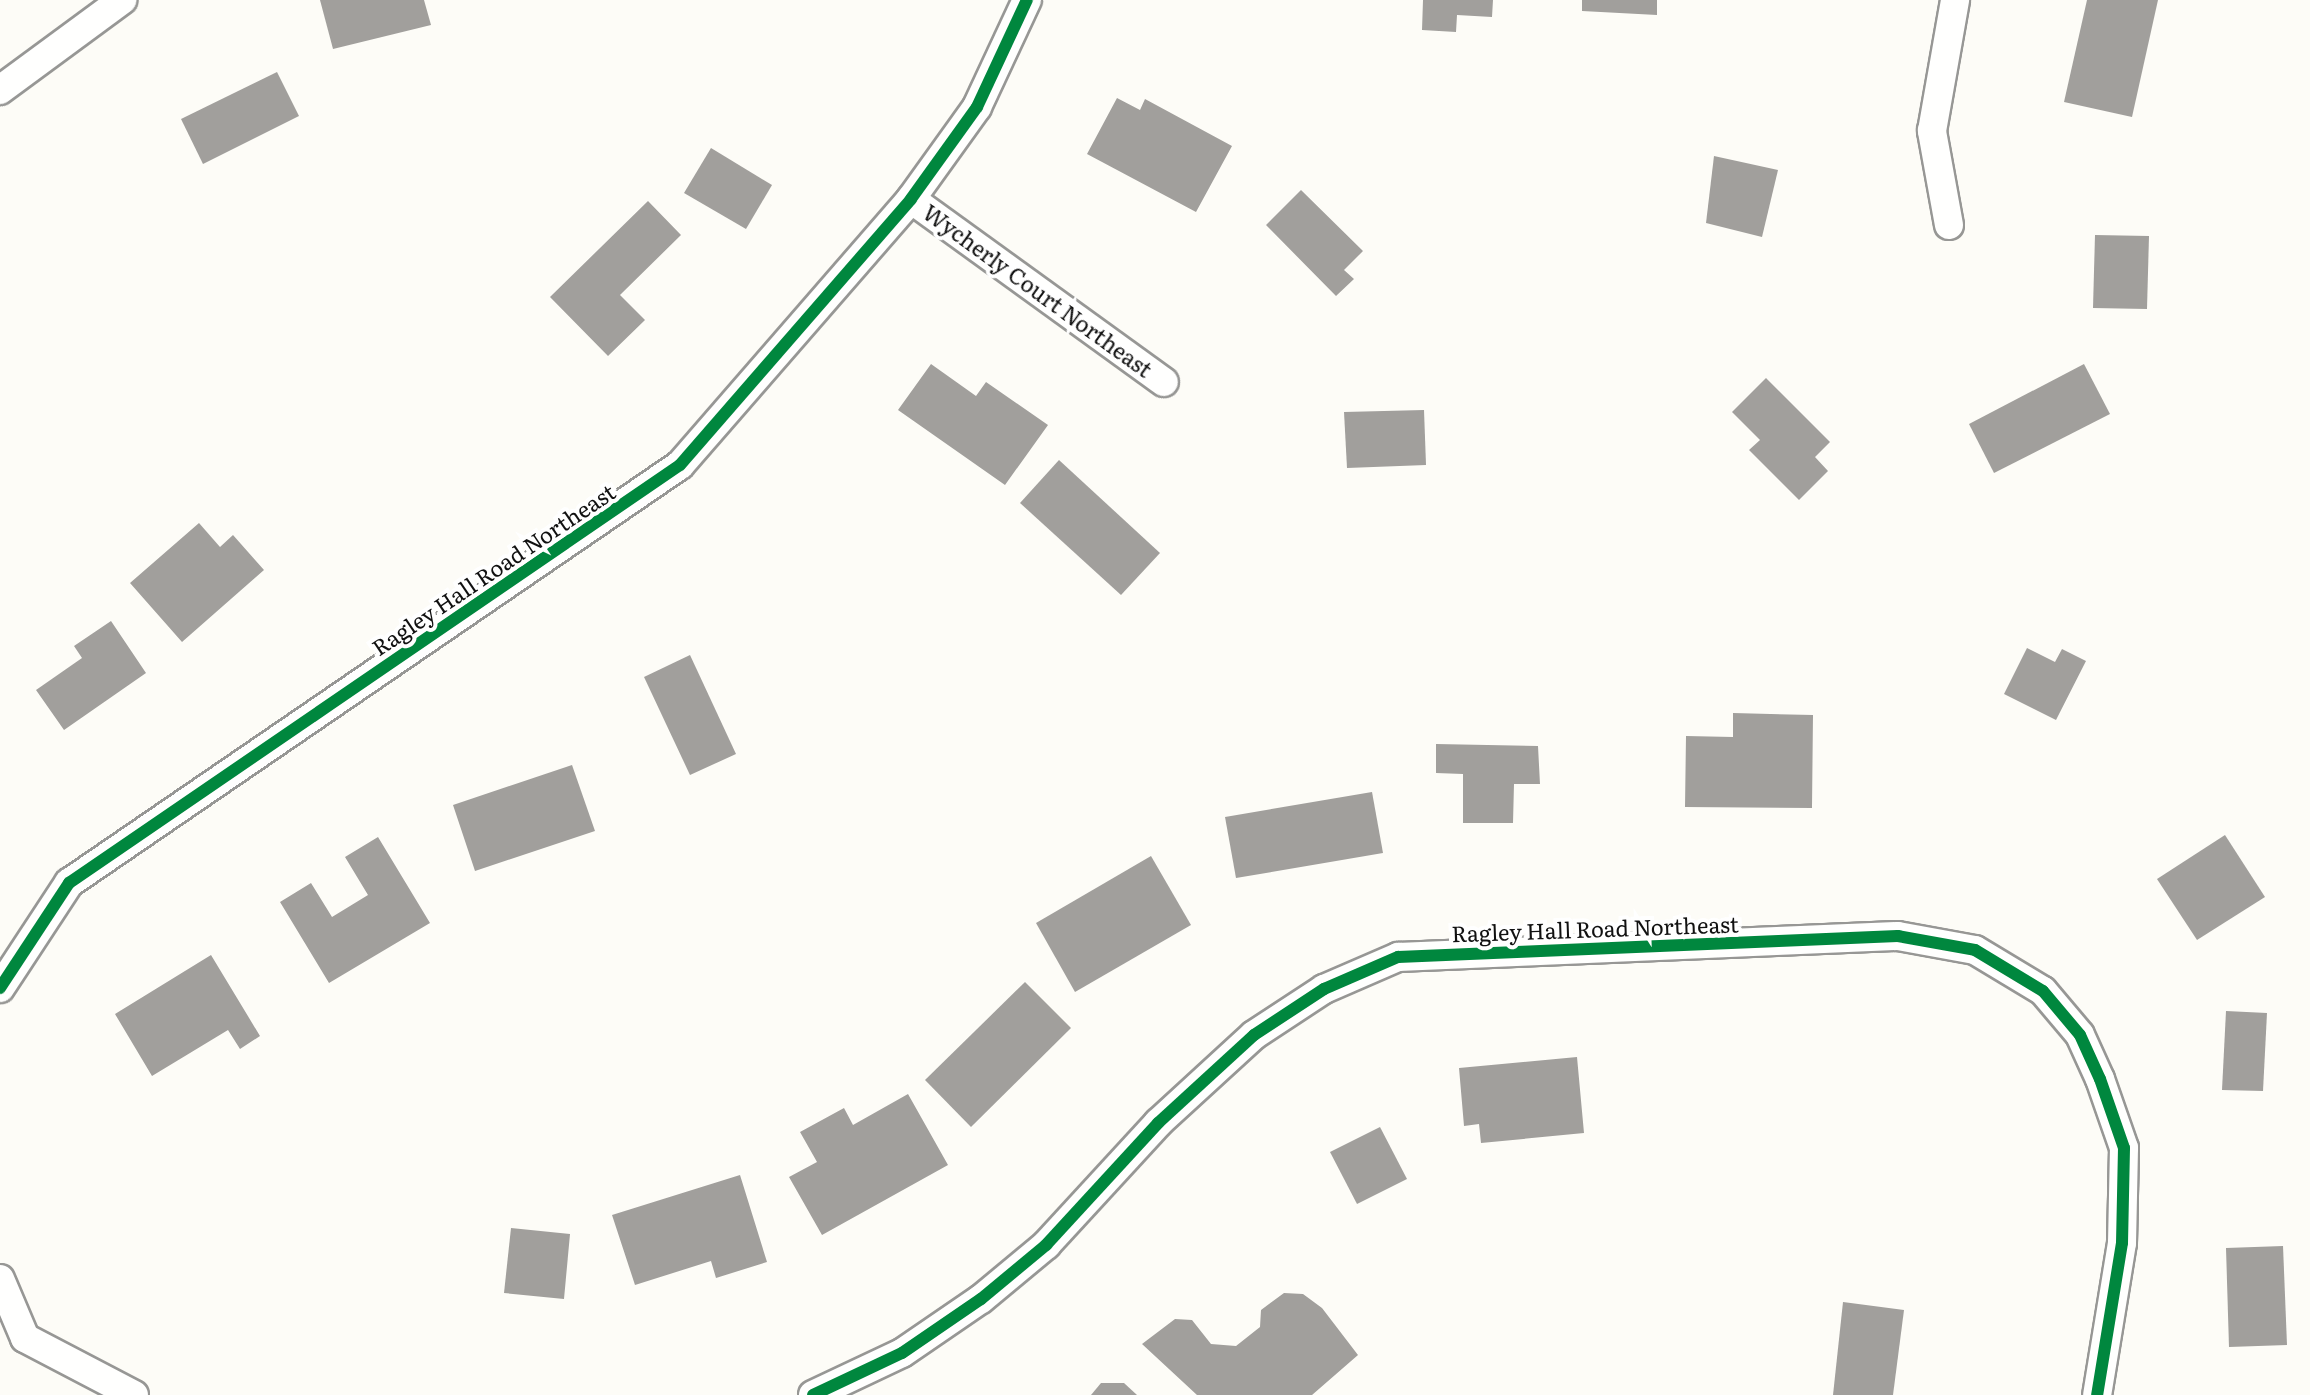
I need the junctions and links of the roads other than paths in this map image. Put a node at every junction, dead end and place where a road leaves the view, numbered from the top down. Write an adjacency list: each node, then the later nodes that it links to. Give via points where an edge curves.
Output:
1 (122, 0): 4 (street)
2 (1027, 0): 5 (street, Ragley Hall Road Northeast, via 977,107)
3 (1955, 0): 6 (street, via 1932,131)
4 (0, 90)
5 (911, 199): 7 (street, Wycherly Court Northeast); 8 (street, Ragley Hall Road Northeast, via 680,465 69,883)
6 (1949, 225)
7 (1164, 382)
8 (0, 988)
9 (0, 1279): 10 (street, via 25,1338)
10 (134, 1395)
11 (813, 1395): 12 (street, Ragley Hall Road Northeast, via 902,1353 981,1299 1046,1245 1158,1123 1254,1035 1324,989 1398,957 1898,936 1975,950 2043,991 2080,1035 2100,1079 2124,1148 2122,1243)
12 (2097, 1395)

